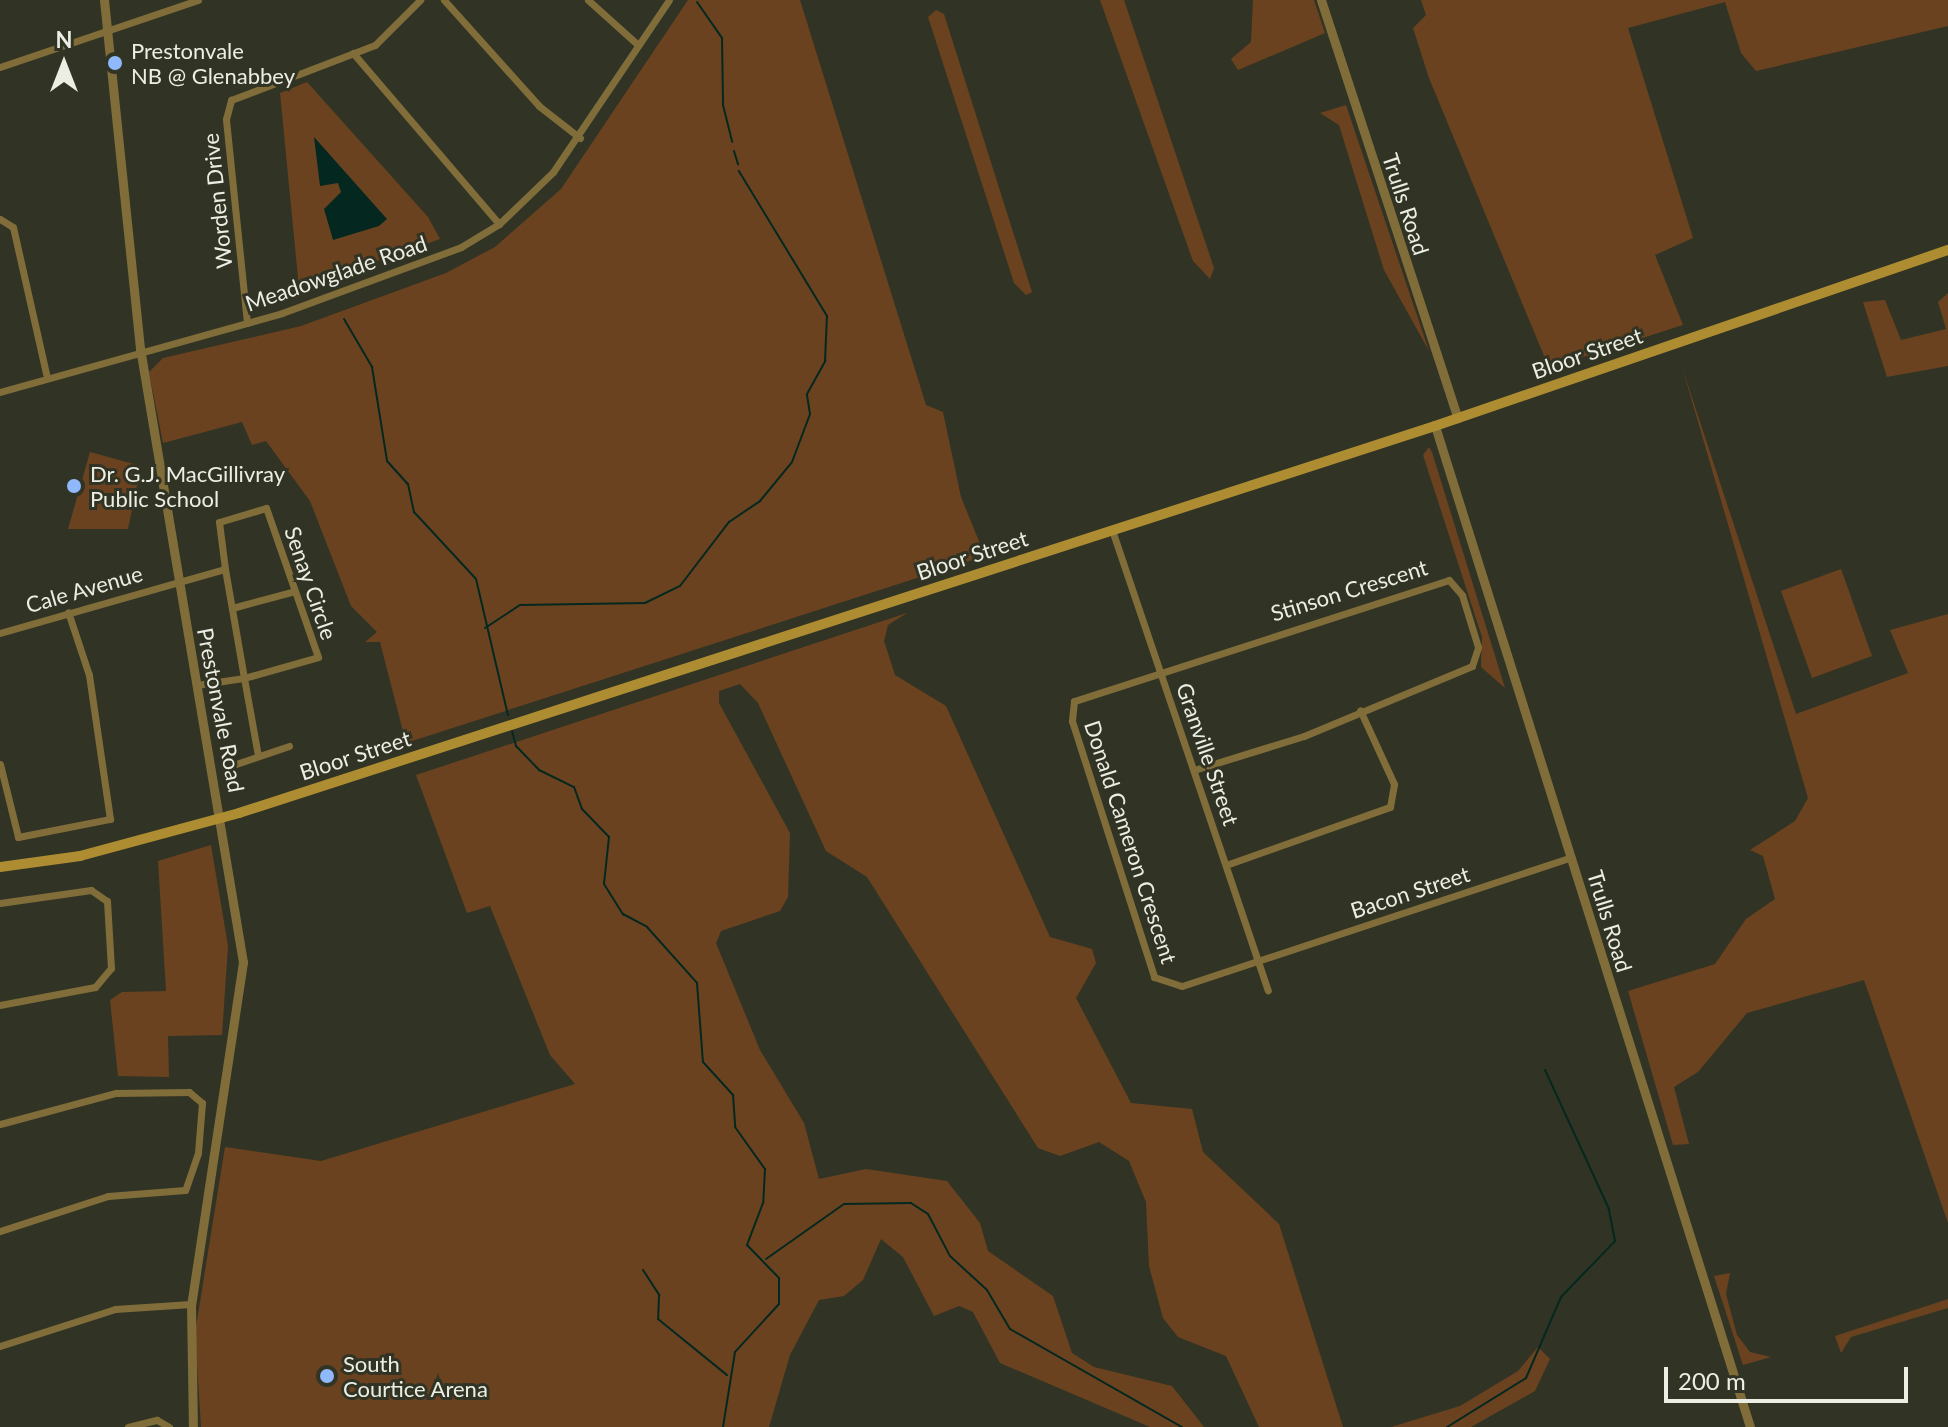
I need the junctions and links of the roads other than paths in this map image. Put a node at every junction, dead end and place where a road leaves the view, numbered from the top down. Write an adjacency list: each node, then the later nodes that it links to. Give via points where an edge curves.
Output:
1 (104, 0): 8 (street, Prestonvale Road)
2 (198, 0): 8 (street)
3 (420, 0): 10 (street, Worden Drive, via 375,45)
4 (444, 0): 12 (street, via 539,106)
5 (588, 0): 9 (street)
6 (669, 0): 9 (street, Meadowglade Road)
7 (1321, 0): 20 (street, Trulls Road)
8 (107, 33): 11 (street); 17 (street, Prestonvale Road)
9 (637, 44): 12 (street, Meadowglade Road)
10 (353, 53): 14 (street); 16 (street, Worden Drive, via 231,100 226,119)
11 (0, 67)
12 (580, 138): 14 (street, Meadowglade Road)
13 (0, 219): 18 (street, via 13,227)
14 (499, 224): 16 (street, Meadowglade Road, via 411,270)
15 (1948, 250): 20 (main road, Bloor Street)
16 (247, 323): 17 (street, Meadowglade Road)
17 (140, 348): 18 (street, Meadowglade Road); 24 (street, Prestonvale Road)
18 (46, 374): 19 (street, Meadowglade Road)
19 (0, 392)
20 (1458, 418): 21 (main road, Bloor Street)
21 (1435, 426): 22 (main road, Bloor Street); 39 (street, Trulls Road)
22 (1112, 530): 29 (street, Granville Street); 38 (main road, Bloor Street)
23 (225, 569): 24 (street, Cale Avenue); 25 (street, Senay Circle, via 219,522 266,508); 26 (street, Senay Circle)
24 (178, 580): 27 (street, Cale Avenue); 31 (street, Prestonvale Road)
25 (295, 591): 26 (street); 30 (street, Senay Circle, via 318,657)
26 (232, 608): 30 (street, Senay Circle)
27 (68, 612): 28 (street, Cale Avenue); 35 (street, via 89,675 110,819 18,837)
28 (0, 633)
29 (1160, 669): 32 (street, Stinson Crescent, via 1437,580 1457,586 1478,647 1472,666); 37 (street, Granville Street); 43 (street, Donald Cameron Crescent, via 1083,695 1071,710 1154,977 1172,987)
30 (244, 678): 31 (street, Senay Circle); 34 (street)
31 (197, 685): 38 (street, Prestonvale Road)
32 (1360, 710): 37 (street, Stinson Crescent); 40 (street, via 1394,784 1390,807)
33 (289, 746): 34 (street)
34 (258, 756): 36 (street)
35 (0, 764)
36 (236, 764)
37 (1194, 770): 40 (street, Granville Street)
38 (223, 818): 41 (main road, Bloor Street, via 80,856); 48 (street, Prestonvale Road, via 243,979)
39 (1571, 857): 43 (street, Bacon Street); 53 (street, Trulls Road)
40 (1226, 865): 43 (street, Granville Street)
41 (0, 867)
42 (0, 903): 45 (street, via 91,890 107,901 111,968 95,987)
43 (1259, 960): 44 (street, Granville Street)
44 (1268, 990)
45 (0, 1005)
46 (0, 1124): 47 (street, via 116,1093 189,1092 202,1103 198,1153 185,1190 108,1196)
47 (0, 1231)
48 (191, 1304): 49 (street, via 115,1309); 52 (street, Prestonvale Road)
49 (0, 1346)
50 (128, 1427): 51 (street, via 157,1420)
51 (169, 1427)
52 (193, 1427)
53 (1750, 1427)

